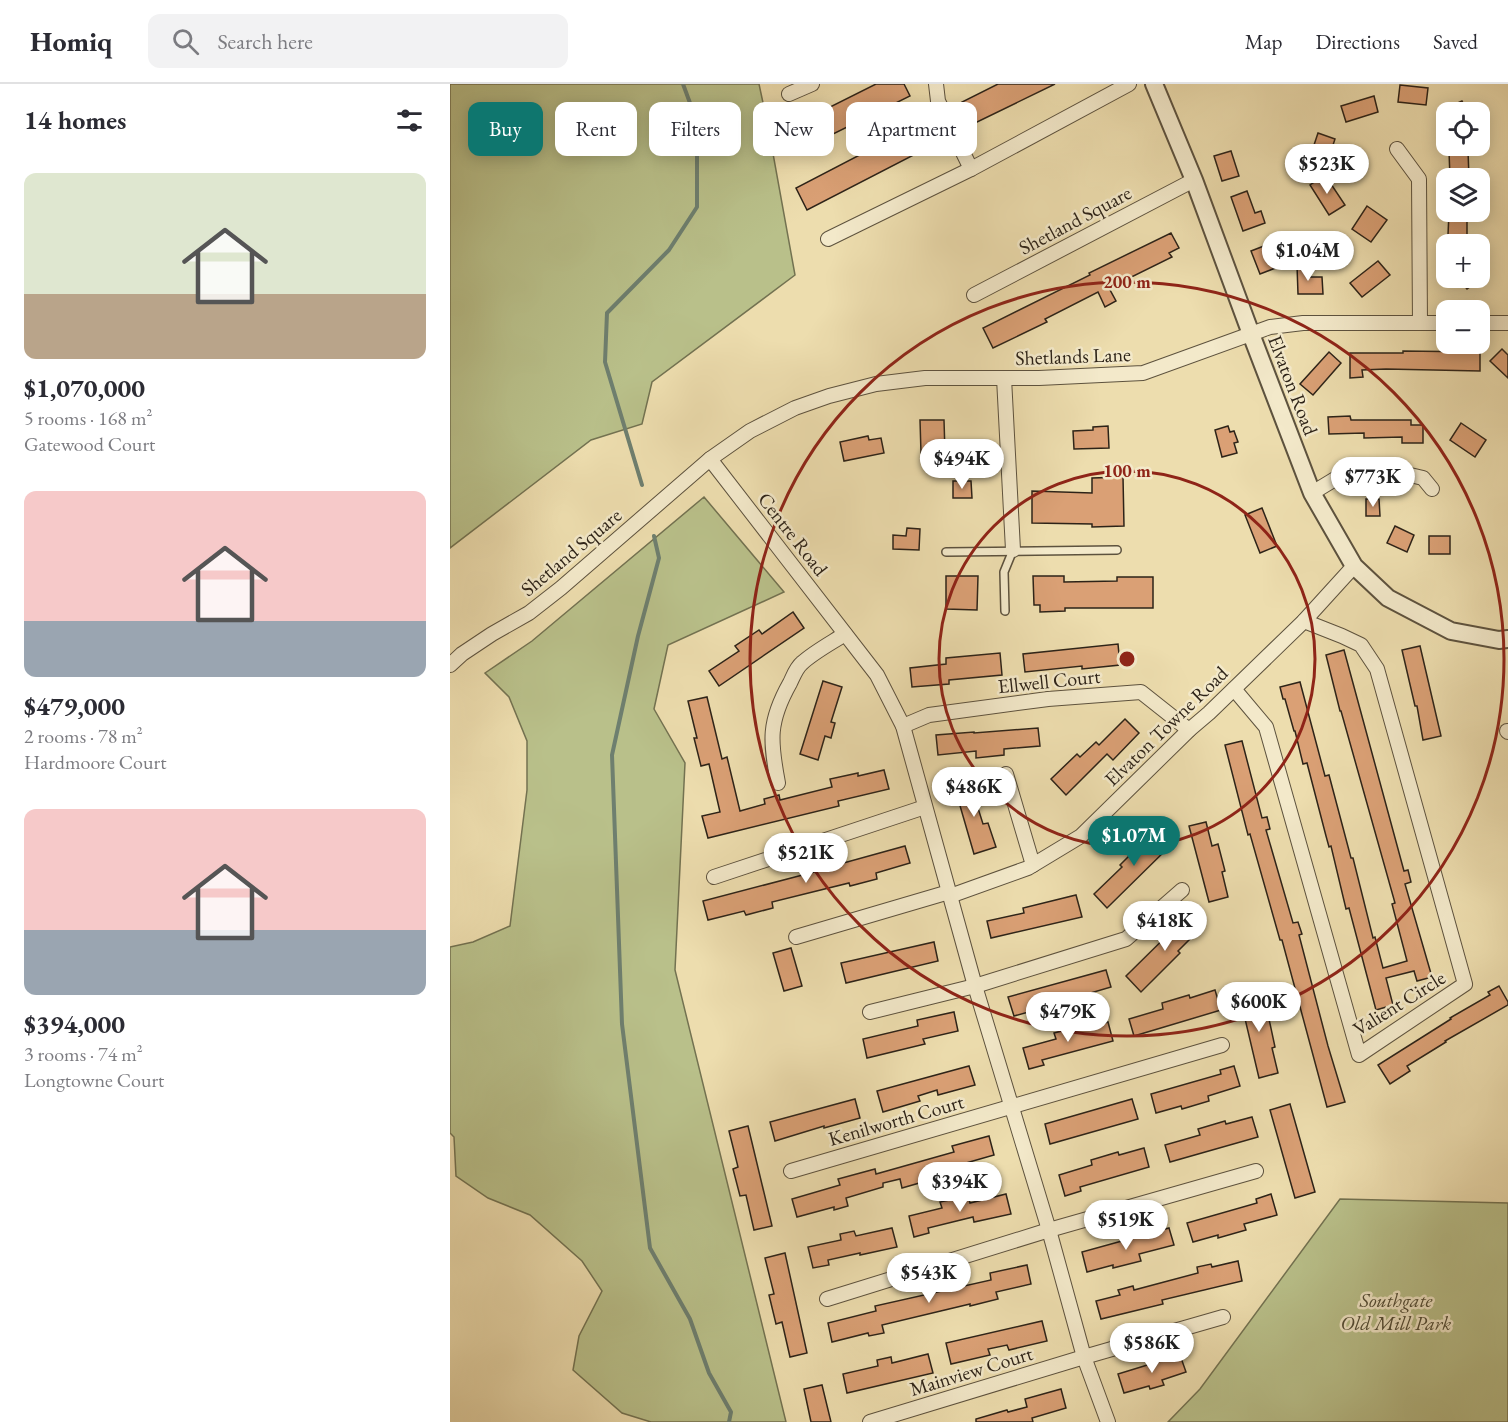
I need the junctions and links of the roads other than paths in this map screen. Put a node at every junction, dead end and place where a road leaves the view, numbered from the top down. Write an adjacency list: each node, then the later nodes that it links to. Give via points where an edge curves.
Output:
1 (812, 84): 5 (street)
2 (936, 84): 7 (street, via 938,101)
3 (1129, 84): 7 (street)
4 (1154, 84): 8 (street, Elvaton Road)
5 (789, 94)
6 (1397, 149): 11 (street, via 1419,179)
7 (971, 169): 9 (street)
8 (1194, 180): 10 (street, Shetland Square); 15 (street, Elvaton Road)
9 (828, 239)
10 (974, 295)
11 (1420, 323): 12 (street, Shetlands Lane); 15 (street, Shetlands Lane, via 1302,323)
12 (1436, 323)
13 (1490, 323): 14 (street)
14 (1508, 323)
15 (1251, 334): 16 (street, Shetlands Lane, via 1143,373); 19 (street, Elvaton Road)
16 (1004, 378): 17 (street, Shetlands Lane, via 925,378 876,384 829,396 750,431); 20 (street)
17 (710, 459): 26 (street, Centre Road); 28 (street, Shetland Square, via 529,613)
18 (1432, 489): 19 (street, via 1423,478 1393,471 1340,476)
19 (1312, 493): 23 (street, Elvaton Road)
20 (1012, 550): 21 (lane); 22 (lane); 24 (lane, via 1004,572)
21 (1117, 550)
22 (946, 552)
23 (1354, 566): 25 (street, Elvaton Towne Road); 27 (street, Elvaton Road, via 1388,598 1451,631)
24 (1005, 611)
25 (1304, 621): 29 (street, Elvaton Towne Road); 29 (street, Valient Circle, via 1361,645 1377,669 1465,984 1359,1055 1266,727)
26 (845, 634): 30 (street, Centre Road, via 877,675); 33 (street, via 800,664 775,714 772,748)
27 (1508, 639)
28 (450, 664)
29 (1234, 688): 31 (street, Elvaton Towne Road)
30 (903, 726): 31 (street, Ellwell Court, via 929,715 1048,699 1141,693); 34 (street, Centre Road)
31 (1189, 730): 35 (street, Elvaton Towne Road, via 1081,836)
32 (1006, 774): 35 (street)
33 (778, 783)
34 (925, 807): 36 (street); 38 (street, Centre Road)
35 (1033, 865): 38 (street, Elvaton Towne Road)
36 (714, 877)
37 (1182, 890): 40 (street, via 1126,939)
38 (949, 894): 39 (street, Elvaton Towne Road); 40 (street, Centre Road)
39 (796, 937)
40 (975, 986): 41 (street); 43 (street, Centre Road)
41 (870, 1012)
42 (1222, 1045): 43 (street, Kenilworth Court)
43 (1012, 1107): 44 (street, Kenilworth Court); 46 (street, Centre Road)
44 (791, 1171)
45 (1256, 1171): 46 (street)
46 (1049, 1230): 47 (street); 49 (street, Centre Road)
47 (827, 1299)
48 (1222, 1317): 49 (street, Mainview Court)
49 (1084, 1357): 50 (street, Mainview Court); 51 (street, Centre Road)
50 (870, 1422)
51 (1108, 1422)

